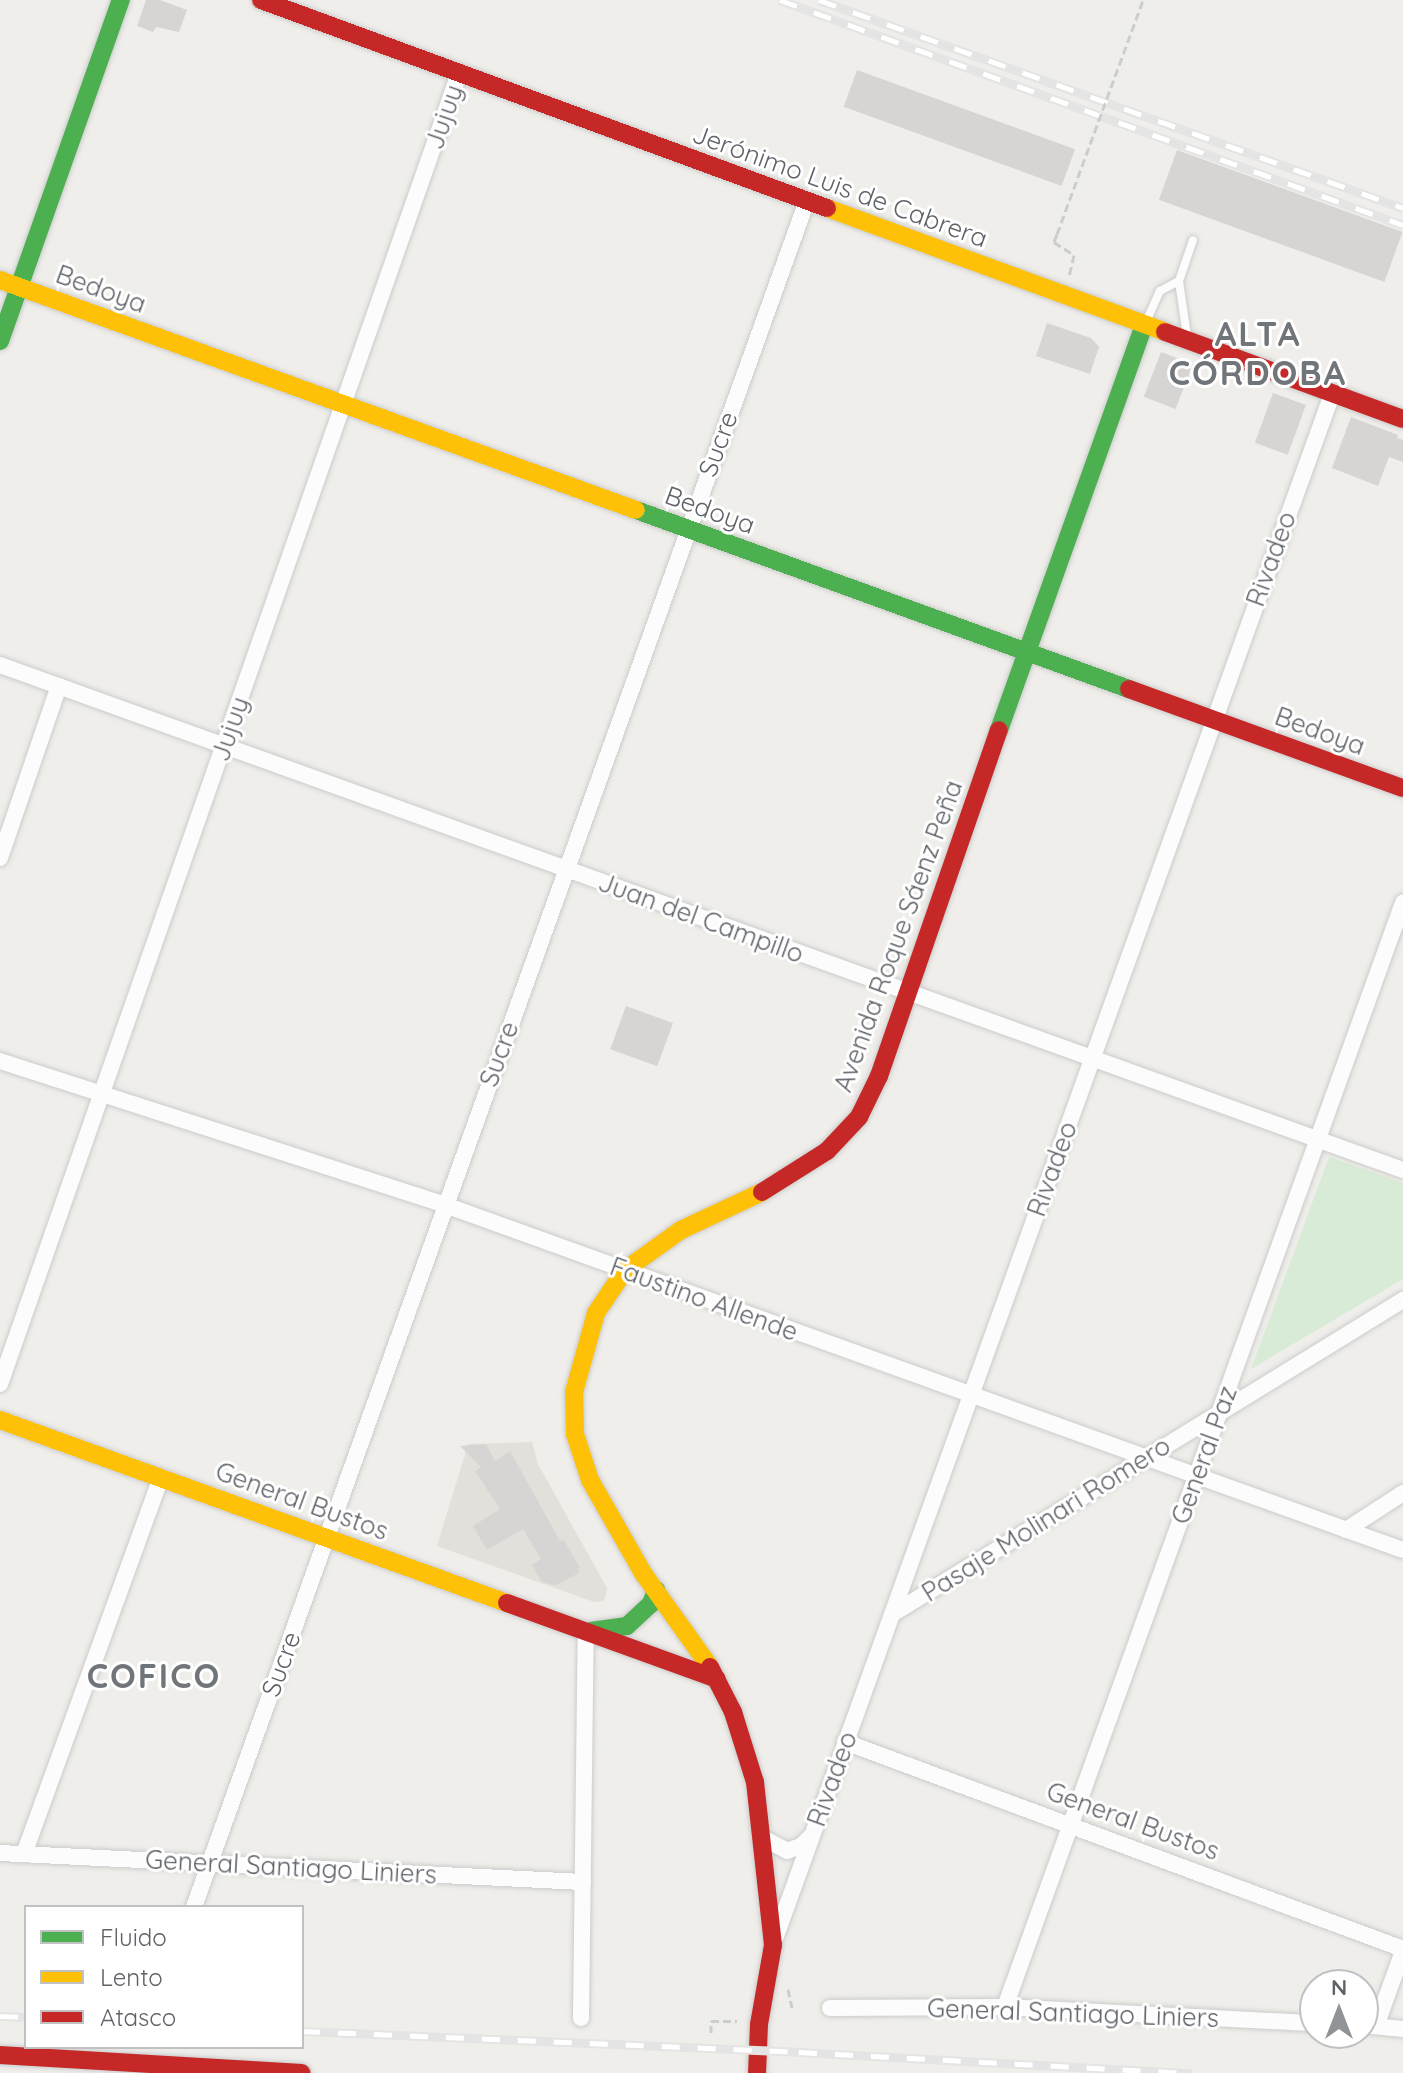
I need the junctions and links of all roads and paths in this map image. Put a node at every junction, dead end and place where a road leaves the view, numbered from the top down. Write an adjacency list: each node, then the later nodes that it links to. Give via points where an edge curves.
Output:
1 (121, 0): 9 (main road)
2 (261, 0): 4 (main road, Jerónimo Luis de Cabrera)
3 (1143, 0): 10 (path, bridge, via 1054,242 1074,255)
4 (459, 73): 5 (main road, Jerónimo Luis de Cabrera); 15 (street, Jujuy)
5 (807, 201): 10 (main road, Jerónimo Luis de Cabrera); 17 (street, Sucre)
6 (1193, 240): 8 (lane)
7 (0, 280): 9 (main road, Bedoya)
8 (1179, 281): 11 (lane, via 1160,291); 13 (lane)
9 (19, 287): 12 (main road); 15 (main road, Bedoya)
10 (1063, 296): 11 (main road, Jerónimo Luis de Cabrera)
11 (1144, 326): 13 (main road, Jerónimo Luis de Cabrera); 18 (main road, Avenida Roque Sáenz Peña)
12 (0, 341)
13 (1188, 341): 14 (main road, Jerónimo Luis de Cabrera)
14 (1332, 394): 16 (main road, Jerónimo Luis de Cabrera); 21 (street, Rivadeo)
15 (343, 405): 17 (main road, Bedoya); 22 (street, Jujuy)
16 (1403, 419)
17 (687, 529): 18 (main road, Bedoya); 25 (street, Sucre)
18 (1026, 652): 21 (main road, Bedoya); 27 (main road, Avenida Roque Sáenz Peña)
19 (0, 665): 20 (street, Juan del Campillo)
20 (59, 686): 22 (street, Juan del Campillo); 24 (street)
21 (1212, 719): 23 (main road, Bedoya); 28 (street, Rivadeo)
22 (224, 746): 25 (street, Juan del Campillo); 30 (street, Jujuy)
23 (1403, 788)
24 (0, 858)
25 (566, 869): 27 (street, Juan del Campillo); 33 (street, Sucre)
26 (1403, 903): 31 (street, General Paz)
27 (909, 993): 28 (street, Juan del Campillo); 34 (main road, Avenida Roque Sáenz Peña, via 879,1076 859,1117 844,1134 803,1168 681,1230)
28 (1092, 1058): 31 (street, Juan del Campillo); 37 (street, Rivadeo)
29 (0, 1061): 30 (street, Faustino Allende)
30 (103, 1096): 33 (street, Faustino Allende); 36 (street, Jujuy)
31 (1318, 1140): 32 (street, Juan del Campillo); 38 (street, General Paz)
32 (1403, 1170)
33 (445, 1205): 34 (street, Faustino Allende); 45 (street, Sucre)
34 (625, 1270): 37 (street, Faustino Allende); 47 (main road, Avenida Roque Sáenz Peña, via 596,1313 582,1355 574,1392 575,1434 590,1480 616,1531)
35 (1403, 1300): 38 (street, Pasaje Molinari Romero)
36 (0, 1384)
37 (972, 1395): 40 (street, Faustino Allende); 48 (street, Rivadeo)
38 (1219, 1413): 40 (street, Pasaje Molinari Romero); 41 (street, General Paz)
39 (0, 1420): 42 (main road, General Bustos)
40 (1146, 1458): 41 (street, Faustino Allende); 48 (street, Pasaje Molinari Romero)
41 (1197, 1476): 44 (street, Faustino Allende); 52 (street, General Paz)
42 (161, 1478): 45 (main road, General Bustos); 56 (street)
43 (1403, 1493): 44 (street)
44 (1346, 1530): 46 (street, Faustino Allende)
45 (326, 1538): 49 (main road, General Bustos); 57 (street, Sucre)
46 (1403, 1550)
47 (656, 1590): 49 (main road, General Bustos, via 651,1604 627,1626); 50 (main road, Avenida Roque Sáenz Peña)
48 (894, 1613): 51 (street, Rivadeo)
49 (586, 1632): 50 (main road, General Bustos); 58 (street)
50 (717, 1679): 54 (main road, Avenida Roque Sáenz Peña, via 746,1749)
51 (845, 1742): 52 (street, General Bustos); 53 (street, Rivadeo)
52 (1071, 1826): 61 (street, General Bustos); 63 (street, General Paz)
53 (811, 1836): 54 (street, via 787,1851); 60 (street, Rivadeo)
54 (763, 1838): 60 (main road, Avenida Roque Sáenz Peña)
55 (0, 1853): 56 (street, General Santiago Liniers)
56 (24, 1854): 57 (street, General Santiago Liniers)
57 (210, 1862): 58 (street, General Santiago Liniers); 59 (street, Sucre)
58 (583, 1882): 65 (street)
59 (195, 1905)
60 (773, 1945): 73 (main road, Avenida Roque Sáenz Peña, via 759,2024)
61 (1403, 1950): 62 (street)
62 (1379, 2003)
63 (1005, 2007): 64 (street, General Santiago Liniers); 67 (street, General Santiago Liniers)
64 (830, 2008)
65 (581, 2018)
66 (741, 2021): 70 (path, via 711,2021)
67 (1299, 2022)
68 (1379, 2026): 69 (street)
69 (1403, 2029)
70 (711, 2033)
71 (0, 2055): 72 (main road)
72 (301, 2073)
73 (757, 2073)

